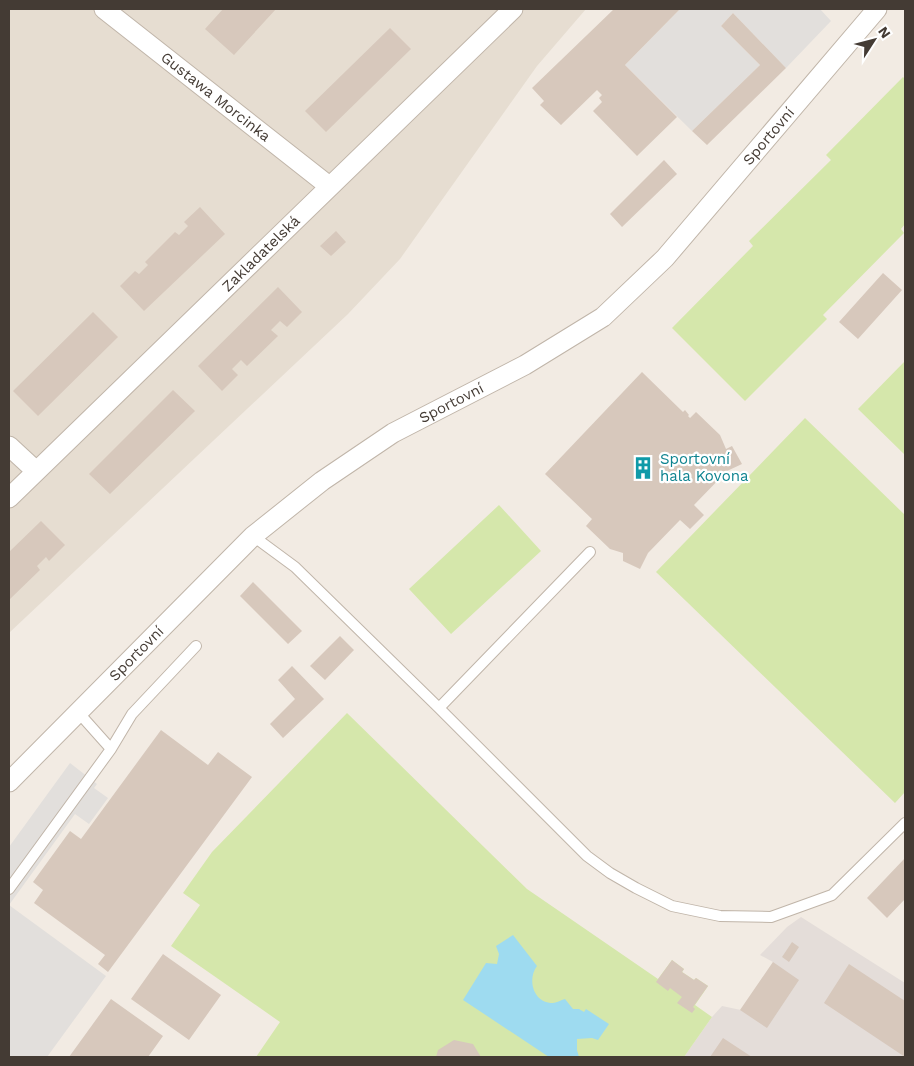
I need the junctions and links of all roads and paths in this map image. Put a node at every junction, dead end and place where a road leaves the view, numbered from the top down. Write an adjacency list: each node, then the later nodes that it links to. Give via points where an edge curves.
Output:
1 (104, 9): 4 (street, Gustawa Morcinka)
2 (513, 9): 4 (street, Zakladatelská)
3 (877, 9): 8 (street, Sportovní, via 665,258 603,317 525,365 393,433 322,481)
4 (329, 186): 6 (street, Zakladatelská)
5 (9, 446): 6 (street)
6 (36, 471): 7 (street, Zakladatelská)
7 (9, 498)
8 (253, 536): 11 (lane, via 295,568); 12 (street, Sportovní)
9 (590, 552): 11 (lane)
10 (196, 646): 13 (lane, via 132,714)
11 (439, 708): 15 (lane, via 587,856 616,877 672,906 720,916 771,917 832,895)
12 (78, 712): 13 (lane); 14 (street, Sportovní)
13 (111, 749): 16 (lane)
14 (9, 782)
15 (905, 823)
16 (9, 889)

